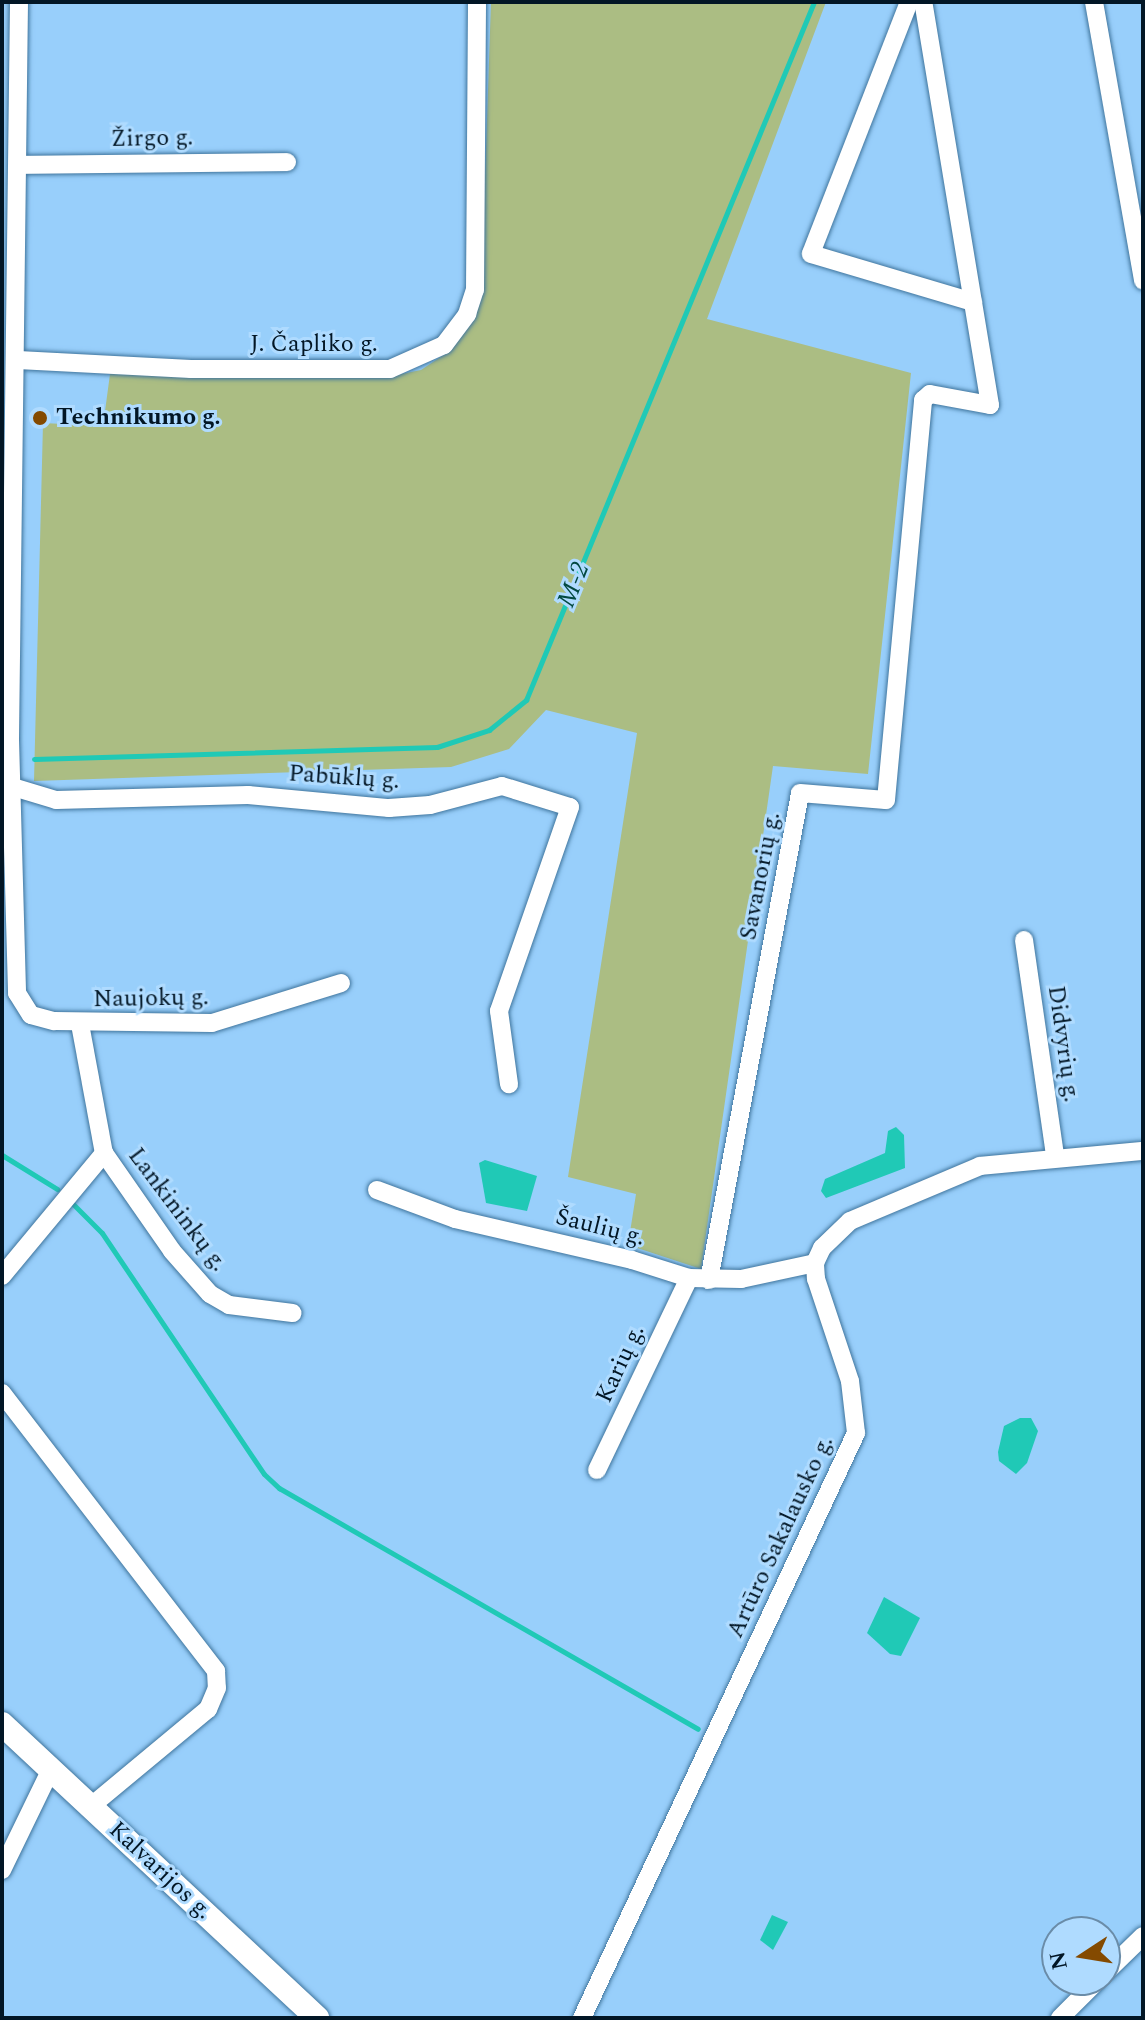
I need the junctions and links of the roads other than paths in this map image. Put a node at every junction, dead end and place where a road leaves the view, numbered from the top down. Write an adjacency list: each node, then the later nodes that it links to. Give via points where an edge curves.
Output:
1 (19, 2): 7 (street)
2 (477, 2): 10 (street, J. Čapliko g., via 475,290 467,314 444,345 390,369 191,369)
3 (909, 2): 9 (street, via 811,254)
4 (923, 2): 9 (street)
5 (1094, 2): 8 (street)
6 (287, 162): 7 (street, Žirgo g.)
7 (18, 165): 10 (street)
8 (1143, 281)
9 (973, 302): 24 (street, Savanorių g., via 990,405 930,394 923,400 886,800 800,793)
10 (13, 346): 11 (street)
11 (6, 740): 12 (street)
12 (13, 787): 15 (street, Naujokų g., via 17,993 31,1015); 16 (street, Pabūklų g., via 56,800 248,795 389,808 430,805 502,786 570,807 499,1011)
13 (1024, 940): 19 (street, Didvyrių g.)
14 (341, 983): 15 (street, Naujokų g., via 212,1023)
15 (80, 1024): 18 (street, Lankininkų g.)
16 (509, 1084)
17 (1143, 1151): 19 (street)
18 (104, 1153): 22 (street); 25 (street, Lankininkų g., via 172,1251 210,1294 229,1305)
19 (1055, 1156): 21 (street, via 980,1166 910,1193 850,1221 822,1248)
20 (377, 1190): 23 (street, Šaulių g., via 455,1219)
21 (815, 1263): 24 (street, Šaulių g.); 36 (street, Artūro Sakalausko g., via 850,1381 856,1433)
22 (2, 1276)
23 (689, 1278): 24 (street, Šaulių g.); 27 (street, Karių g.)
24 (709, 1280)
25 (292, 1313)
26 (2, 1393): 30 (street, via 216,1671 217,1688 208,1709)
27 (597, 1470)
28 (2, 1724): 29 (main road, Kalvarijos g.)
29 (50, 1771): 30 (main road, Kalvarijos g.); 31 (street)
30 (91, 1806): 35 (main road, Kalvarijos g.)
31 (2, 1870)
32 (1143, 1936): 33 (street)
33 (1121, 1957)
34 (1082, 1996): 37 (street)
35 (317, 2018)
36 (582, 2018)
37 (1060, 2018)

